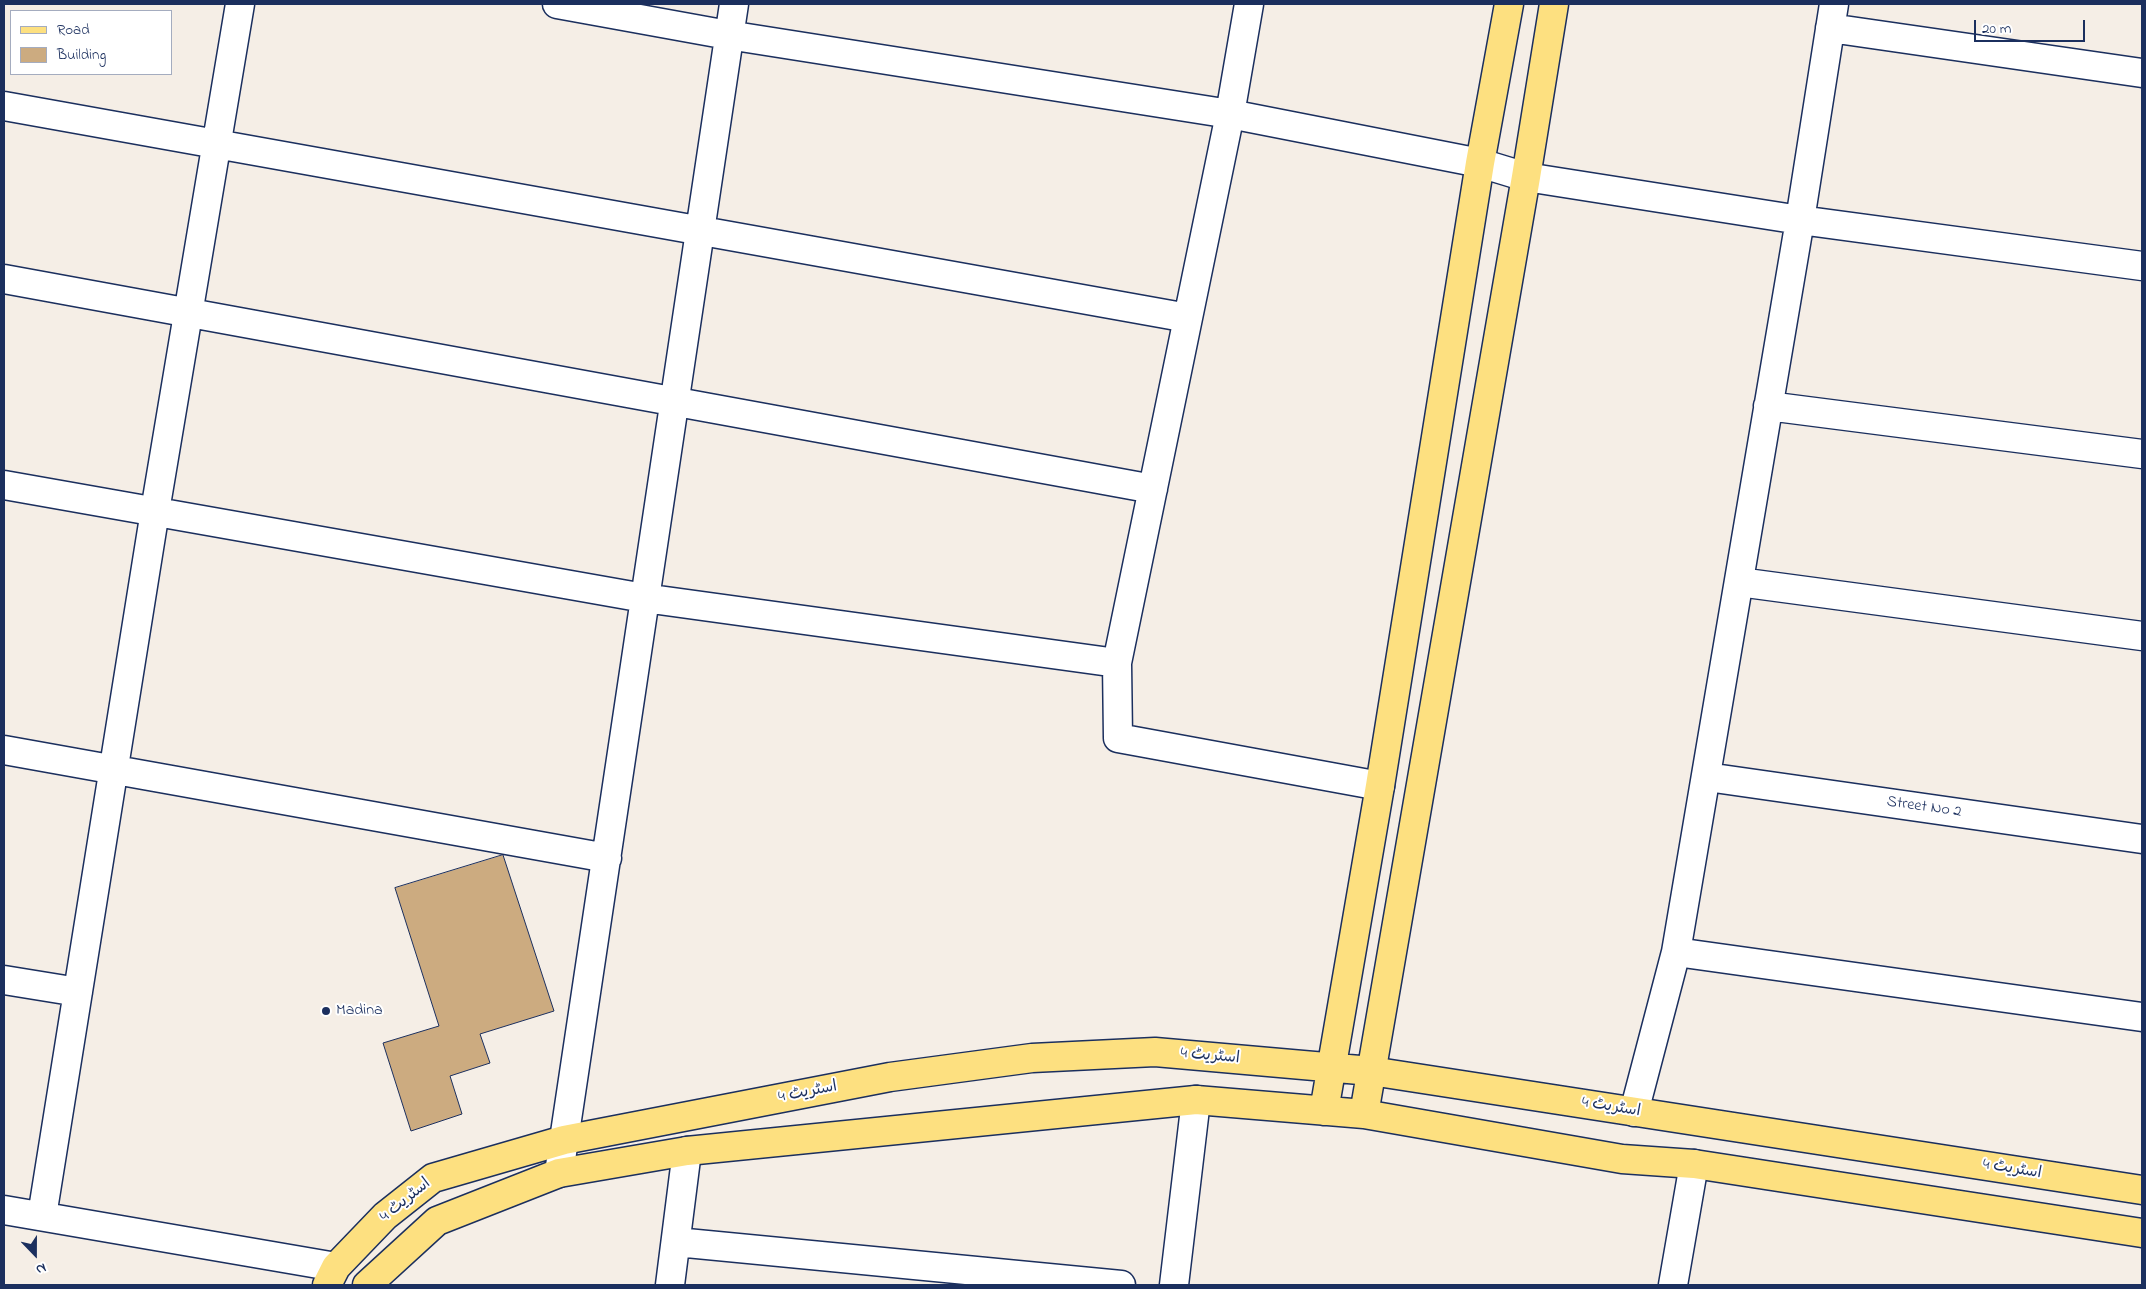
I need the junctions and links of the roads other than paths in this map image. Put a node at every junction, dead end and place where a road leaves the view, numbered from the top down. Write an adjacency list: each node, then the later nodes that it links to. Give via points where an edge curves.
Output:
1 (240, 4): 12 (street)
2 (557, 4): 8 (street)
3 (734, 4): 8 (street)
4 (1249, 4): 11 (street)
5 (1509, 4): 13 (main road)
6 (1554, 4): 14 (main road)
7 (1832, 16): 9 (street); 15 (street)
8 (728, 35): 11 (street); 16 (street)
9 (2142, 73)
10 (4, 106): 12 (street)
11 (1230, 114): 13 (street); 20 (street)
12 (216, 144): 16 (street); 19 (street)
13 (1480, 163): 14 (street); 34 (main road)
14 (1526, 177): 15 (street); 42 (main road)
15 (1800, 220): 17 (street); 22 (street)
16 (698, 230): 20 (street); 21 (street)
17 (2142, 266)
18 (4, 279): 19 (street)
19 (188, 313): 21 (street); 26 (street)
20 (1188, 318): 25 (street)
21 (673, 401): 25 (street); 28 (street)
22 (1768, 406): 23 (street); 27 (street)
23 (2142, 454)
24 (4, 485): 26 (street)
25 (1153, 489): 30 (street)
26 (155, 512): 28 (street); 32 (street)
27 (1739, 582): 29 (street); 33 (street)
28 (644, 598): 30 (street); 36 (street)
29 (2142, 636)
30 (1117, 663): 34 (street, via 1118,738)
31 (4, 750): 32 (street)
32 (113, 770): 36 (street); 39 (street)
33 (1707, 776): 35 (street, Street No 2); 37 (street)
34 (1380, 786): 41 (main road)
35 (2142, 839)
36 (607, 858): 47 (street)
37 (1676, 952): 40 (street); 45 (street)
38 (4, 980): 39 (street)
39 (78, 992): 53 (street)
40 (2142, 1016)
41 (1330, 1068): 42 (main road, اسٹریٹ 4); 44 (main road); 47 (main road, اسٹریٹ 4, via 1155,1052 1032,1058 890,1077)
42 (1371, 1071): 45 (main road, اسٹریٹ 4); 46 (main road)
43 (1196, 1100): 44 (main road); 48 (main road); 60 (street)
44 (1324, 1110): 46 (main road)
45 (1634, 1112): 51 (main road, اسٹریٹ 4)
46 (1364, 1114): 49 (main road, via 1622,1159)
47 (564, 1140): 50 (street); 56 (main road, اسٹریٹ 4, via 433,1178 385,1216)
48 (687, 1151): 50 (main road); 55 (street)
49 (1694, 1164): 54 (main road); 61 (street)
50 (559, 1173): 57 (main road, via 437,1221)
51 (2142, 1190)
52 (4, 1211): 53 (street)
53 (42, 1216): 56 (street)
54 (2142, 1233)
55 (676, 1242): 58 (street); 59 (street)
56 (332, 1276)
57 (367, 1285)
58 (670, 1285)
59 (1120, 1285)
60 (1174, 1285)
61 (1673, 1285)

